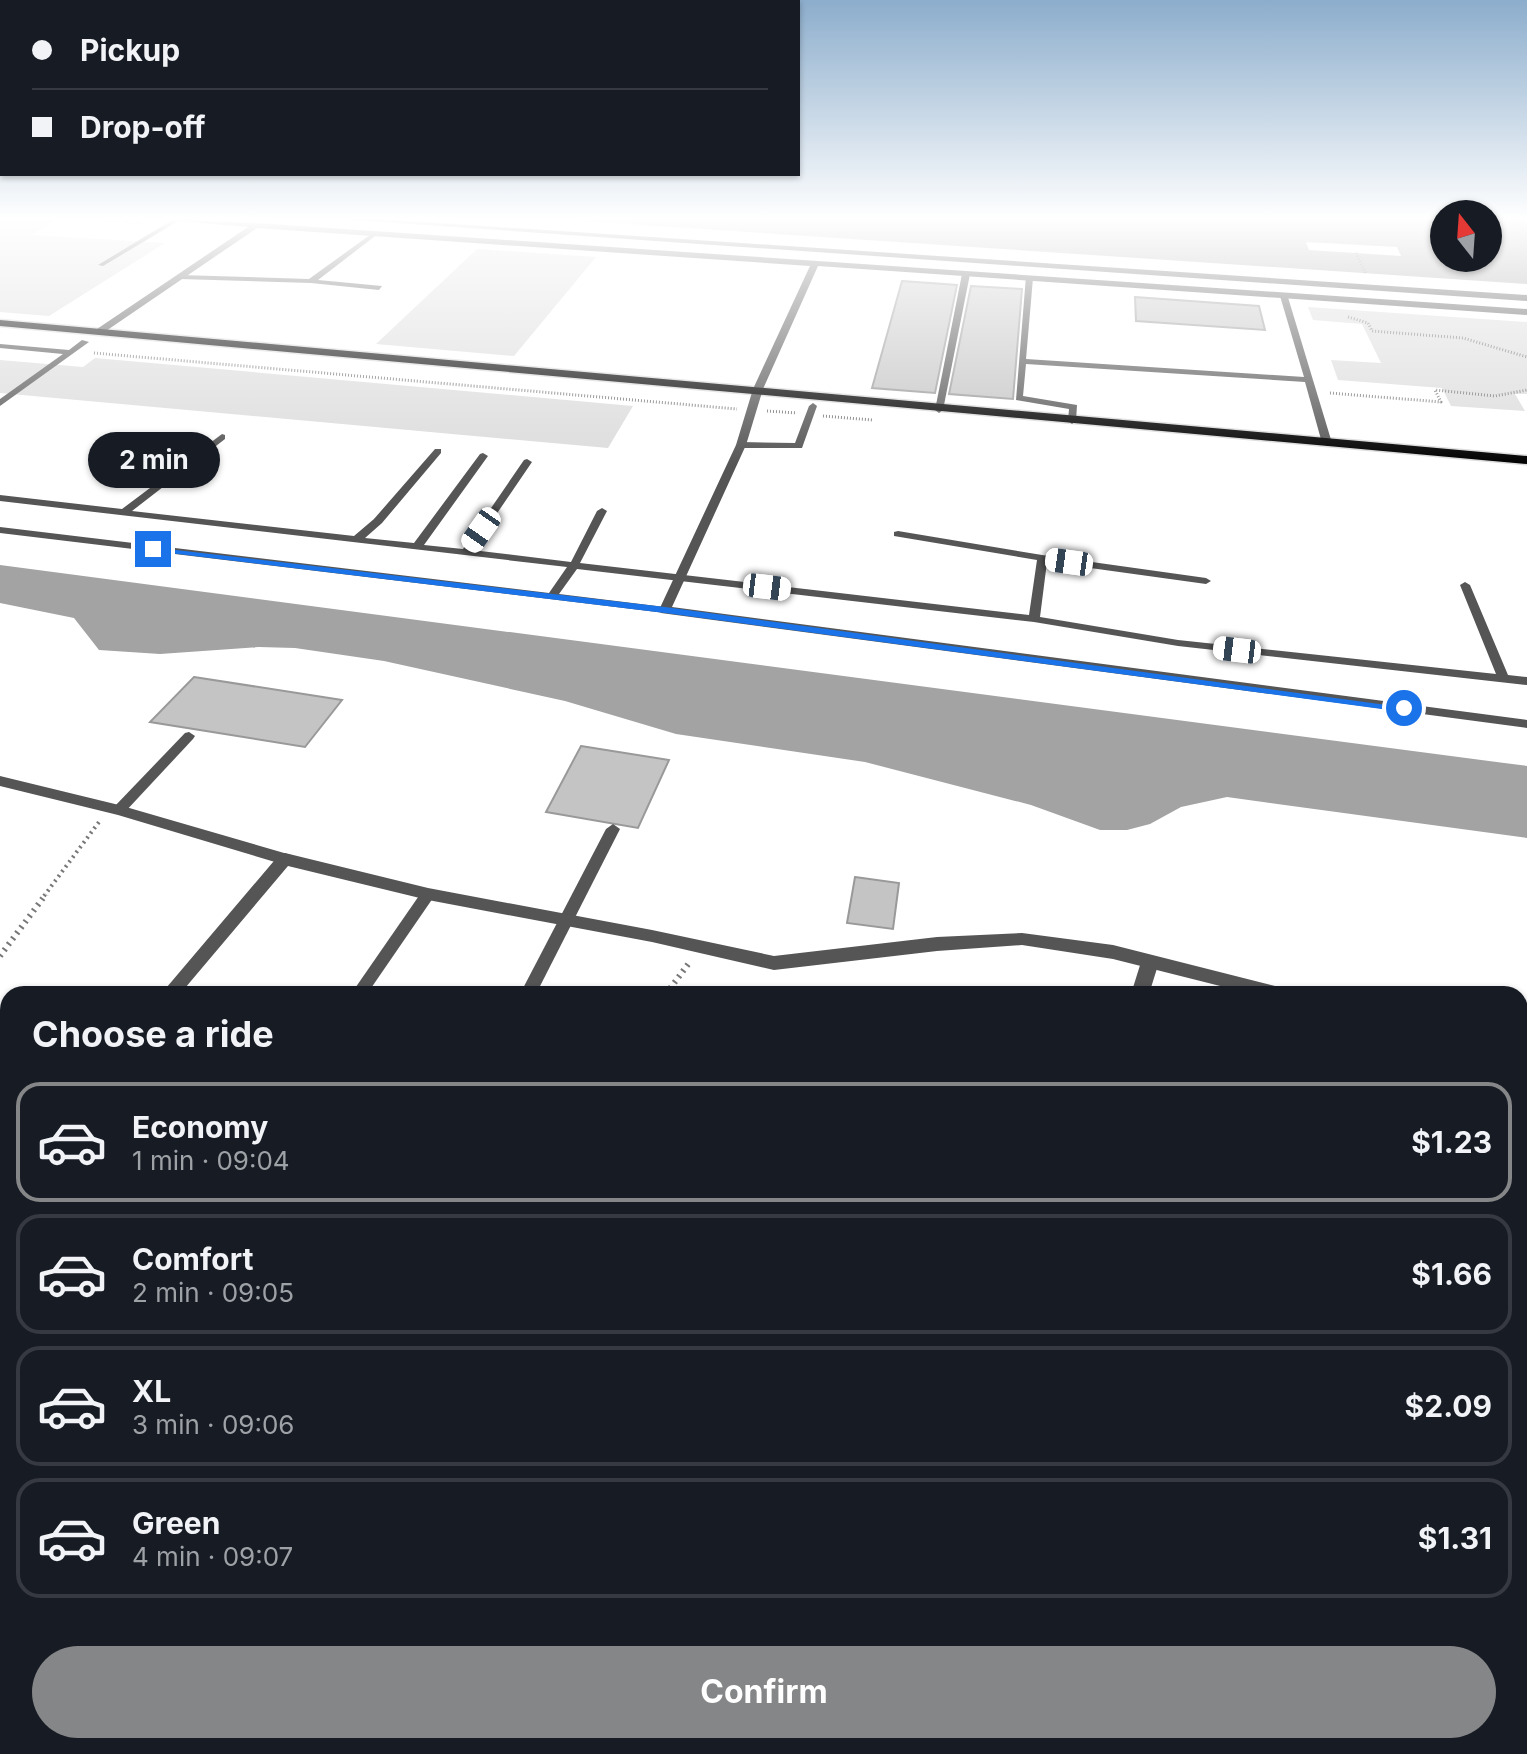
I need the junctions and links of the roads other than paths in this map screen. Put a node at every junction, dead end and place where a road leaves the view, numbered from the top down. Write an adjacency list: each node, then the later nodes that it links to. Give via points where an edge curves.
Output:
1 (145, 301): 9 (street)
2 (798, 301): 16 (street)
3 (960, 301): 19 (lane)
4 (1027, 301): 14 (lane)
5 (1285, 301): 15 (lane)
6 (1358, 301): 7 (street)
7 (1527, 312)
8 (0, 323): 9 (main road)
9 (100, 331): 16 (main road)
10 (0, 334): 11 (main road)
11 (85, 342): 13 (lane); 16 (main road)
12 (0, 346): 13 (lane)
13 (70, 352): 17 (lane)
14 (1022, 361): 15 (lane); 20 (lane, via 1019,398 1074,407)
15 (1307, 380): 22 (lane)
16 (756, 395): 18 (main road); 19 (main road); 23 (street)
17 (0, 403)
18 (813, 406): 19 (main road); 23 (lane, via 799,446)
19 (934, 410): 20 (main road)
20 (1072, 421): 22 (main road)
21 (222, 437): 30 (lane)
22 (1327, 443): 26 (main road)
23 (741, 445): 38 (street)
24 (438, 451): 33 (lane)
25 (483, 456): 34 (lane)
26 (1527, 460)
27 (527, 462): 35 (lane)
28 (0, 498): 30 (lane)
29 (602, 511): 37 (lane)
30 (123, 513): 33 (lane)
31 (0, 530): 41 (lane)
32 (898, 534): 36 (lane)
33 (356, 540): 34 (lane)
34 (417, 547): 35 (lane)
35 (466, 552): 37 (lane)
36 (1042, 558): 39 (lane); 43 (lane)
37 (574, 565): 38 (lane); 41 (lane)
38 (678, 576): 42 (street); 43 (lane)
39 (1206, 581)
40 (1465, 585): 44 (lane)
41 (552, 596): 42 (lane)
42 (665, 610): 46 (street)
43 (1034, 619): 44 (lane, via 1178,643)
44 (1503, 678): 45 (lane)
45 (1527, 681)
46 (1527, 724)
47 (189, 736): 49 (lane)
48 (0, 781): 49 (street)
49 (114, 809): 51 (street)
50 (613, 829): 53 (lane)
51 (285, 859): 52 (street); 55 (street)
52 (428, 894): 53 (street); 56 (lane)
53 (569, 920): 54 (street, via 784,963 1022,939); 57 (lane)
54 (1150, 962): 58 (street); 59 (street)
55 (177, 986)
56 (365, 986)
57 (532, 986)
58 (1142, 986)
59 (1247, 986)

